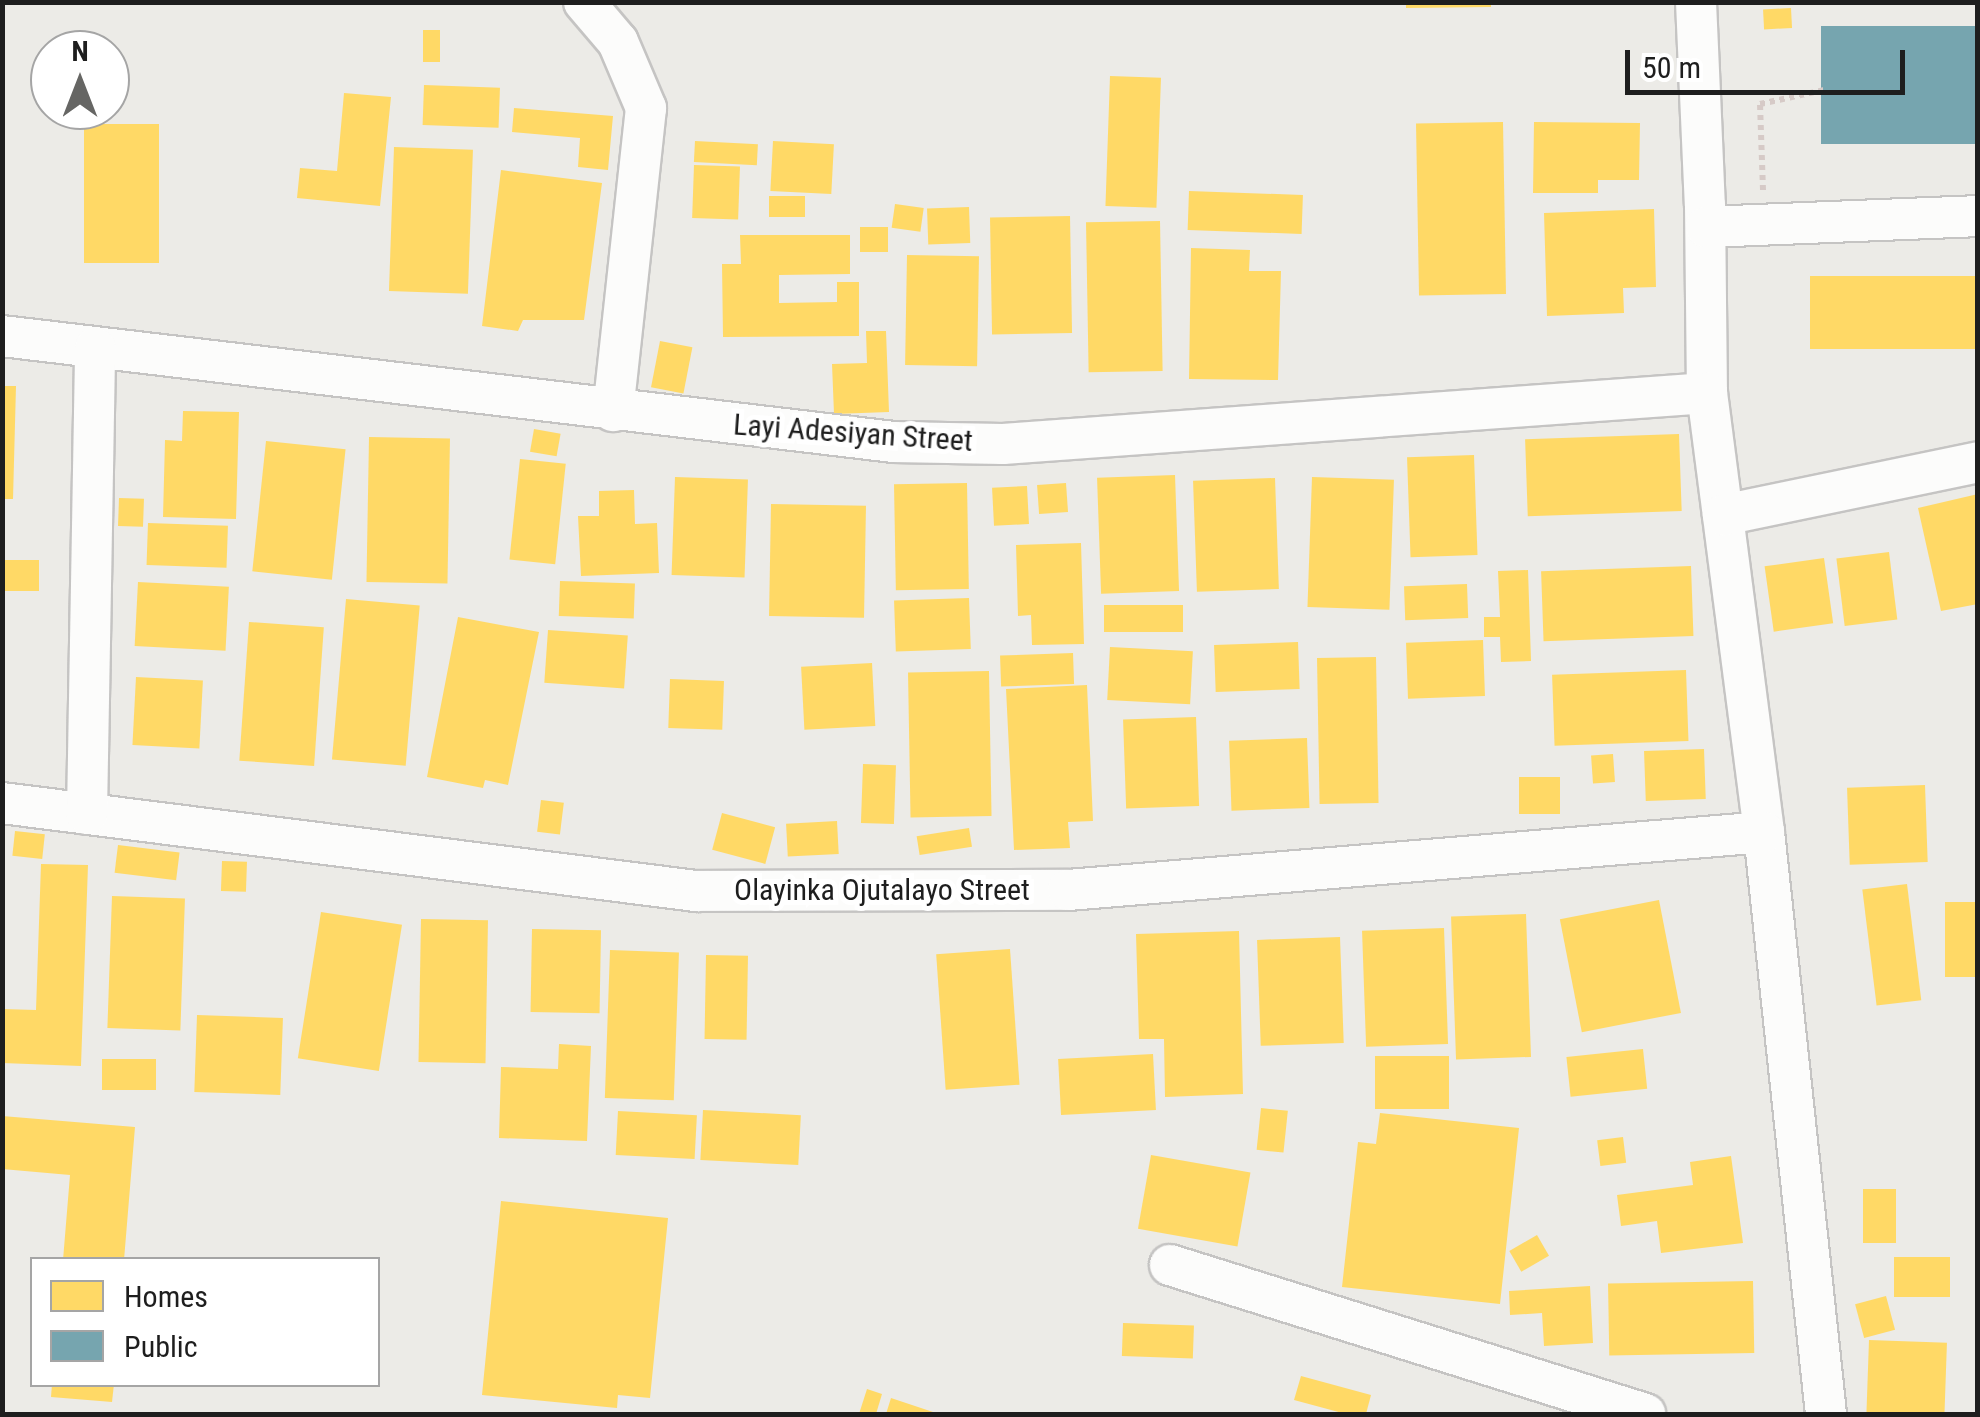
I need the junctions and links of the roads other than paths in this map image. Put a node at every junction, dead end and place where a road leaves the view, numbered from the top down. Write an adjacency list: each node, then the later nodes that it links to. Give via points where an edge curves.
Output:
1 (584, 2): 8 (street, via 618,42 646,108)
2 (1696, 2): 3 (street)
3 (1705, 216): 4 (street); 7 (street)
4 (1978, 216)
5 (2, 336): 6 (street, Layi Adesiyan Street)
6 (95, 348): 8 (street, Layi Adesiyan Street); 12 (street)
7 (1707, 393): 8 (street, Layi Adesiyan Street, via 1003,444 892,442); 10 (street)
8 (614, 412)
9 (1978, 462): 10 (street)
10 (1723, 515): 13 (street)
11 (2, 803): 12 (street, Olayinka Ojutalayo Street)
12 (87, 814): 13 (street, Olayinka Ojutalayo Street, via 696,891 1068,890)
13 (1764, 832): 16 (street)
14 (1170, 1265): 15 (street)
15 (1645, 1414)
16 (1826, 1414)

